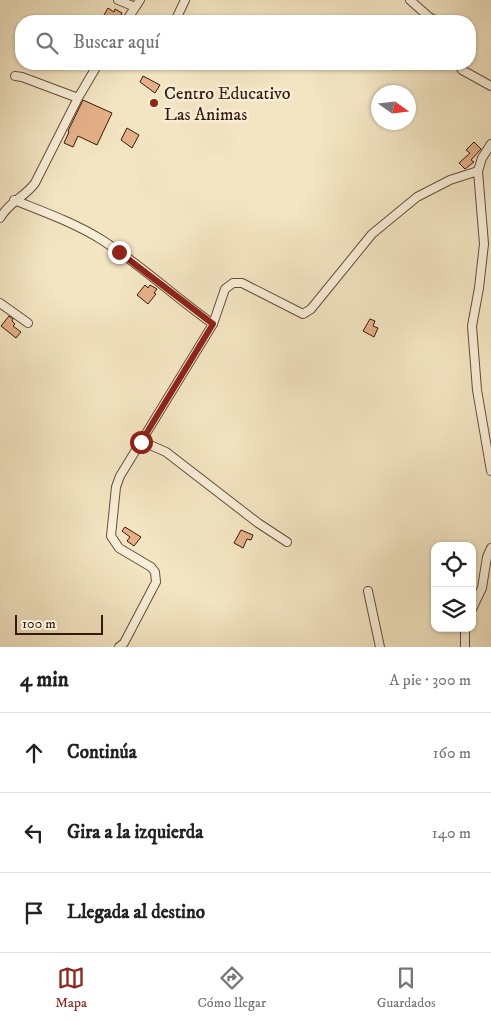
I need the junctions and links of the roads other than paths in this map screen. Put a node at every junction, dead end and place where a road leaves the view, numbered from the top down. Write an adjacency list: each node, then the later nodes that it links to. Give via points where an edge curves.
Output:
1 (118, 0): 5 (street)
2 (140, 0): 5 (street)
3 (185, 0): 7 (street)
4 (410, 0): 8 (street)
5 (135, 7): 6 (street)
6 (130, 15)
7 (179, 15)
8 (427, 15)
9 (94, 70): 13 (street)
10 (462, 70): 12 (street)
11 (15, 76): 13 (street)
12 (491, 86)
13 (78, 98): 16 (street, via 35,183)
14 (491, 144): 15 (street)
15 (478, 171): 20 (street, via 450,180 417,197 372,234 311,310 303,314 234,282 225,289); 22 (street, via 484,244 472,326 477,390)
16 (14, 200): 17 (street); 20 (street, via 65,220 102,240)
17 (0, 218)
18 (0, 303): 19 (street)
19 (28, 323)
20 (213, 324): 21 (street)
21 (141, 442): 23 (street, via 166,452); 28 (street, via 116,487 111,536 119,548 152,567 156,572 156,582)
22 (491, 471)
23 (287, 542)
24 (491, 548): 26 (street)
25 (368, 591): 29 (street)
26 (476, 601)
27 (465, 632): 30 (street)
28 (119, 647)
29 (380, 647)
30 (465, 647)

